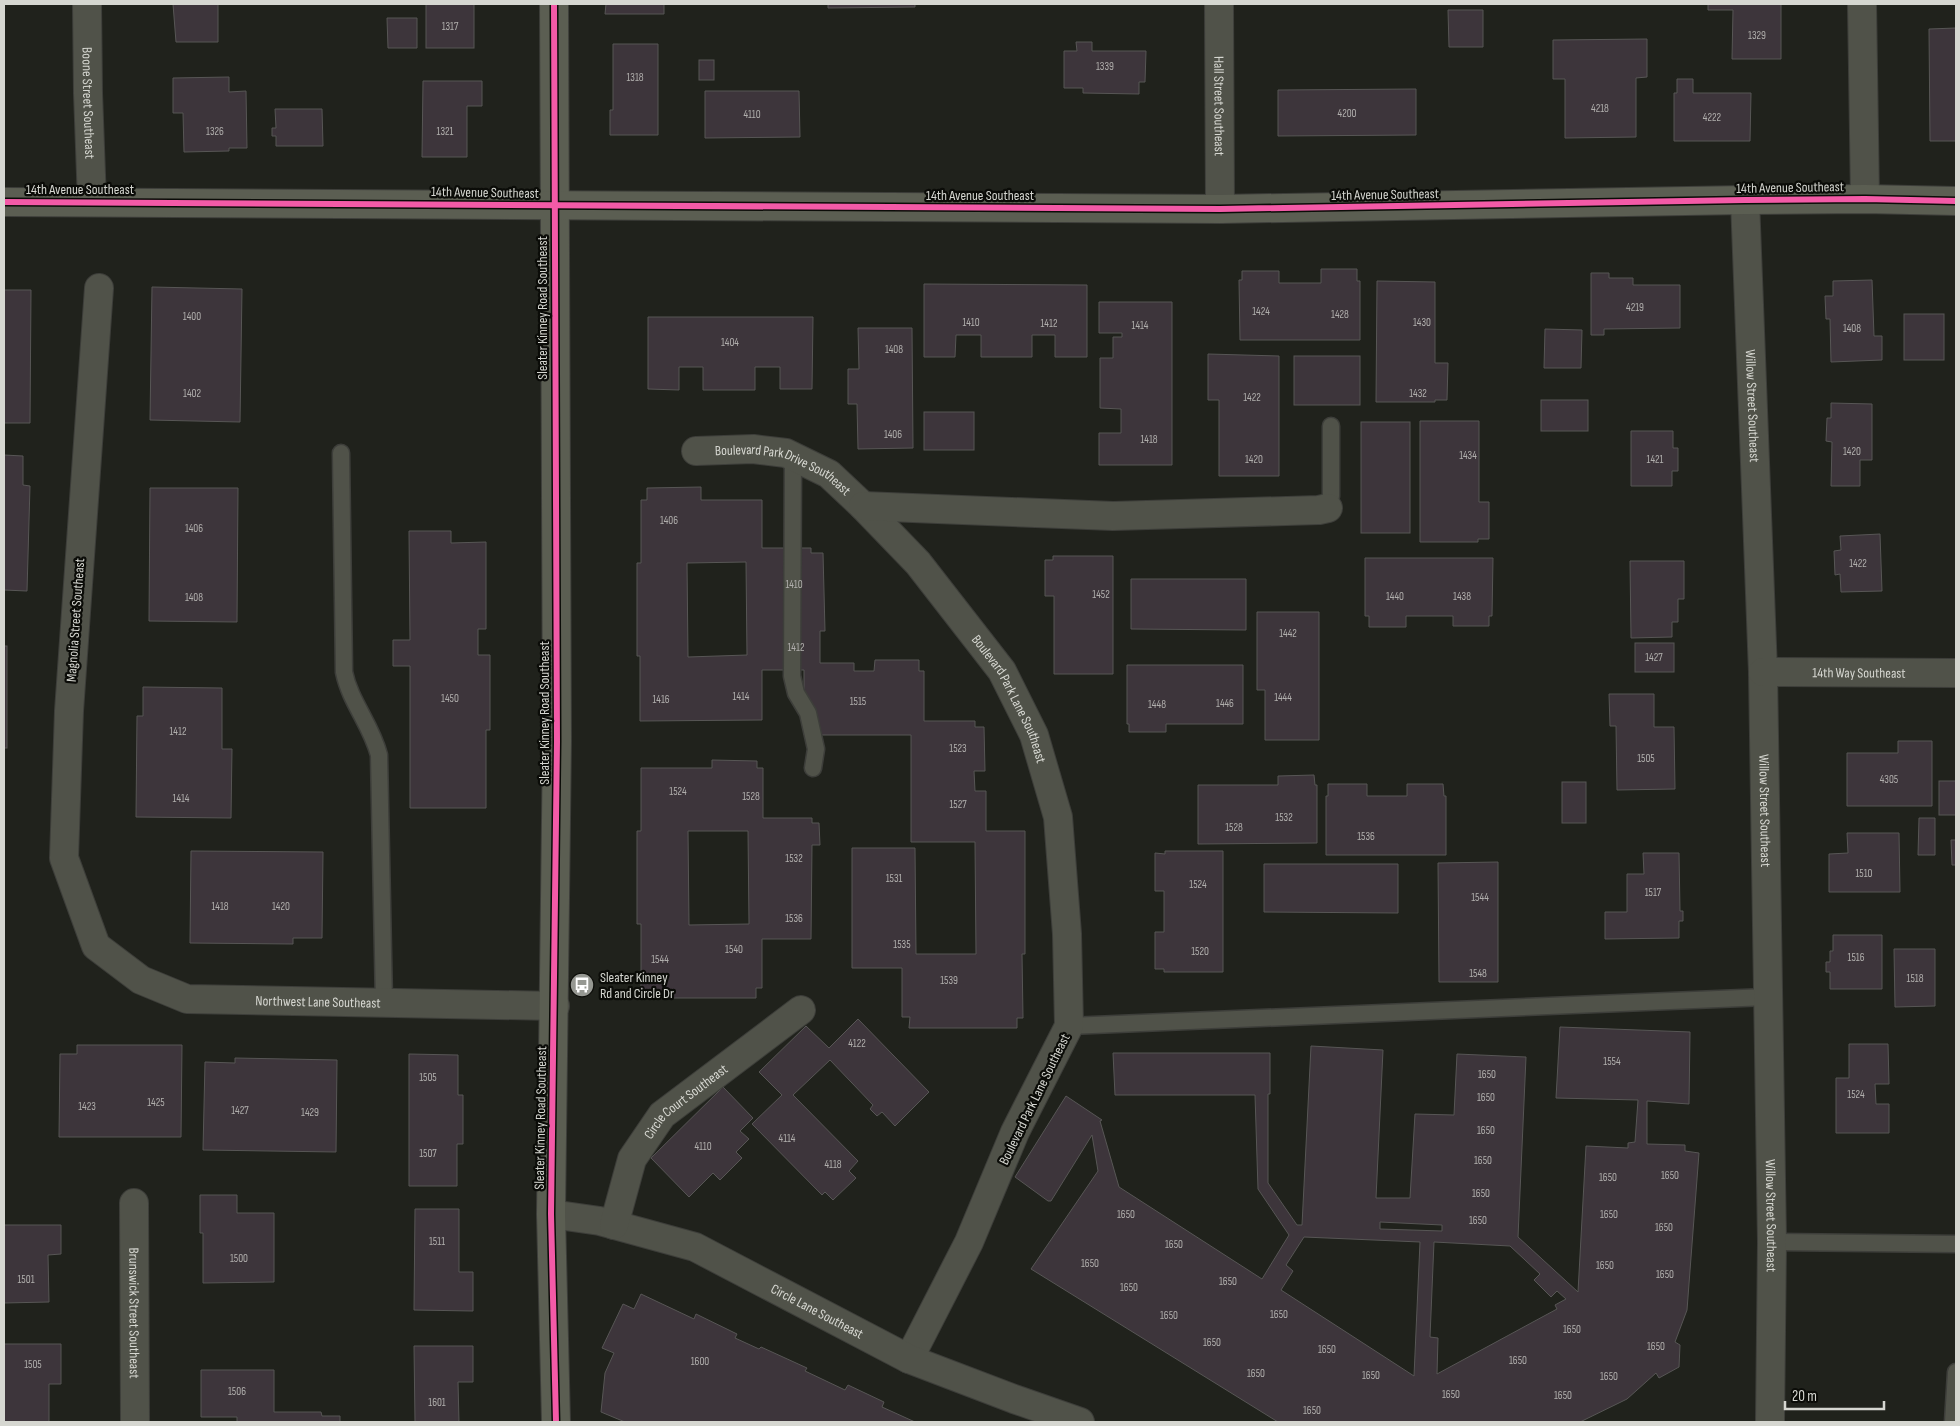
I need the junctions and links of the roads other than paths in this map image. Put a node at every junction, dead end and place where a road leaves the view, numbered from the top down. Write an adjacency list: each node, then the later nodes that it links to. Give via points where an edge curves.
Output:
1 (87, 4): 9 (street, Boone Street Southeast)
2 (554, 4): 10 (street, Sleater Kinney Road Southeast)
3 (1219, 4): 11 (street, Hall Street Southeast)
4 (1862, 4): 5 (street)
5 (1865, 199): 6 (street, 14th Avenue Southeast); 7 (street, 14th Avenue Southeast)
6 (1745, 200): 11 (street, 14th Avenue Southeast); 19 (street, Willow Street Southeast)
7 (1956, 201)
8 (4, 202): 9 (street, 14th Avenue Southeast)
9 (92, 202): 10 (street, 14th Avenue Southeast)
10 (555, 206): 11 (street, 14th Avenue Southeast); 25 (street, Sleater Kinney Road Southeast)
11 (1220, 209)
12 (99, 288): 22 (street, Magnolia Street Southeast, via 69,711 64,858)
13 (1332, 426): 18 (lane)
14 (696, 451): 16 (street, Boulevard Park Drive Southeast, via 753,449)
15 (341, 452): 24 (lane, via 344,672 348,689 375,737 380,755)
16 (793, 456): 17 (street, Boulevard Park Drive Southeast, via 829,474); 21 (lane, via 792,676 796,693 808,713 816,750)
17 (863, 506): 18 (street, via 1113,516); 27 (street, Boulevard Park Lane Southeast, via 918,562 1002,671 1034,735 1058,817 1067,934)
18 (1328, 508)
19 (1763, 672): 20 (street, 14th Way Southeast); 23 (street, Willow Street Southeast)
20 (1956, 674)
21 (813, 768)
22 (96, 946): 24 (street, Northwest Lane Southeast, via 142,980 187,999)
23 (1767, 997): 27 (lane); 31 (street, Willow Street Southeast)
24 (384, 1003): 25 (street, Northwest Lane Southeast)
25 (555, 1006): 29 (street, Sleater Kinney Road Southeast)
26 (800, 1010): 30 (street, Circle Court Southeast, via 662,1115 632,1159)
27 (1069, 1026): 33 (street, Boulevard Park Lane Southeast, via 1015,1132 969,1242)
28 (134, 1203): 35 (street, Brunswick Street Southeast)
29 (551, 1214): 30 (street, Circle Lane Southeast); 36 (street, Sleater Kinney Road Southeast)
30 (614, 1225): 33 (street, Circle Lane Southeast, via 695,1247)
31 (1772, 1242): 32 (lane); 38 (street, Willow Street Southeast)
32 (1956, 1244)
33 (909, 1359): 37 (street, Circle Lane Southeast)
34 (1956, 1372): 39 (lane)
35 (135, 1422)
36 (556, 1422)
37 (1079, 1422)
38 (1770, 1422)
39 (1953, 1422)

